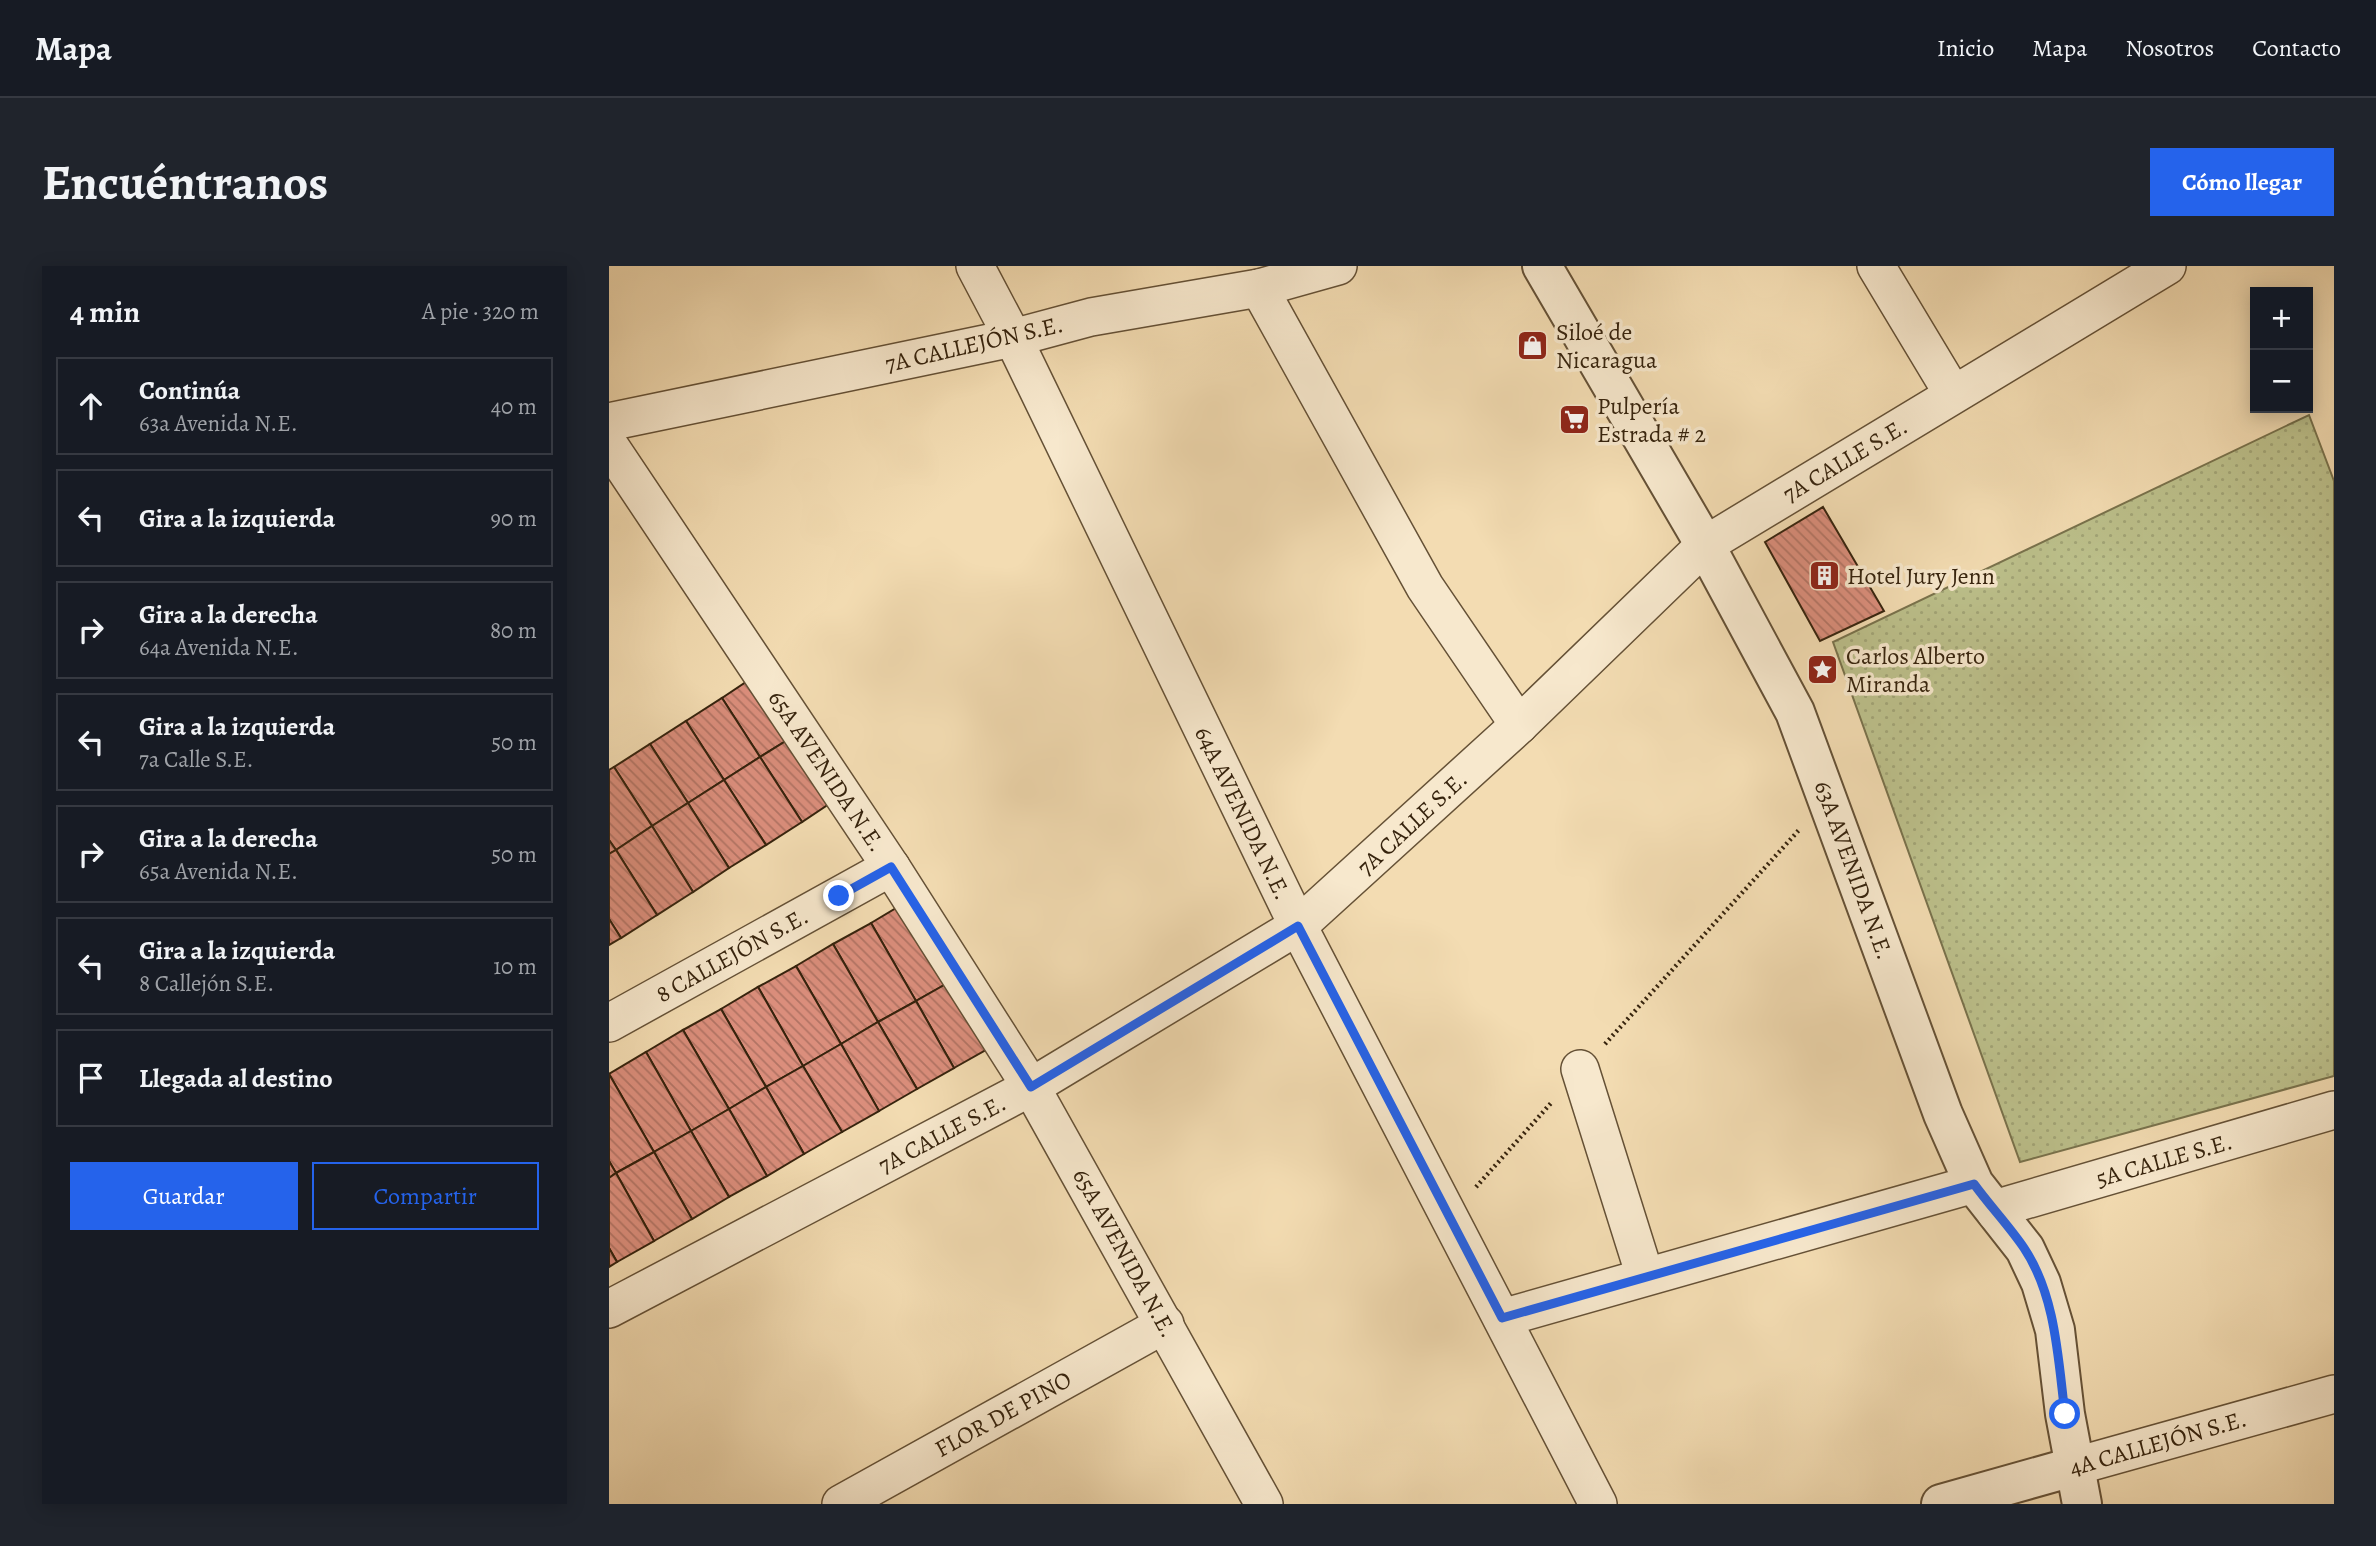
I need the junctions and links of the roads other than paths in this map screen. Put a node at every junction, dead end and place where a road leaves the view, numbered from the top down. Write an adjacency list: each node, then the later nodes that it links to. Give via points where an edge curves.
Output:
1 (975, 266): 7 (street, 64A AVENIDA N.E.)
2 (1338, 266): 6 (street, 7A CALLEJÓN S.E.)
3 (1542, 266): 11 (street, 63A AVENIDA N.E.)
4 (1876, 266): 8 (street)
5 (2167, 266): 8 (street, 7A CALLE S.E.)
6 (1259, 288): 7 (street, 7A CALLEJÓN S.E., via 1091,317); 12 (street, via 1425,587)
7 (1013, 338): 9 (street, 7A CALLEJÓN S.E.); 14 (street, 64A AVENIDA N.E.)
8 (1954, 394): 11 (street, 7A CALLE S.E.)
9 (609, 422)
10 (609, 445): 13 (street, 65A AVENIDA N.E.)
11 (1705, 545): 12 (street, 7A CALLE S.E.); 19 (street, 63A AVENIDA N.E., via 1795,712 1943,1114)
12 (1519, 725): 14 (street, 7A CALLE S.E.)
13 (891, 867): 15 (street, 8 CALLEJÓN S.E.); 17 (street, 65A AVENIDA N.E.)
14 (1298, 926): 17 (street, 7A CALLE S.E.); 22 (street, 64A AVENIDA N.E.)
15 (609, 1023)
16 (1580, 1069): 20 (street)
17 (1031, 1087): 21 (street, 7A CALLE S.E.); 23 (street, 65A AVENIDA N.E.)
18 (2334, 1110): 19 (street, 5A CALLE S.E., via 2005,1206)
19 (1985, 1199): 20 (street, 5A CALLE S.E.); 25 (street, 63A AVENIDA N.E., via 2025,1249 2041,1283 2055,1330)
20 (1645, 1276): 22 (street, 5A CALLE S.E.)
21 (609, 1309)
22 (1502, 1318): 28 (street, 64A AVENIDA N.E.)
23 (1165, 1324): 26 (street, FLOR DE PINO); 27 (street, 65A AVENIDA N.E.)
24 (2334, 1394): 25 (street, 4A CALLEJÓN S.E.)
25 (2076, 1466): 29 (street, 4A CALLEJÓN S.E.); 30 (street, 63A AVENIDA N.E.)
26 (841, 1504)
27 (1264, 1504)
28 (1598, 1504)
29 (1941, 1504)
30 (2082, 1504)

